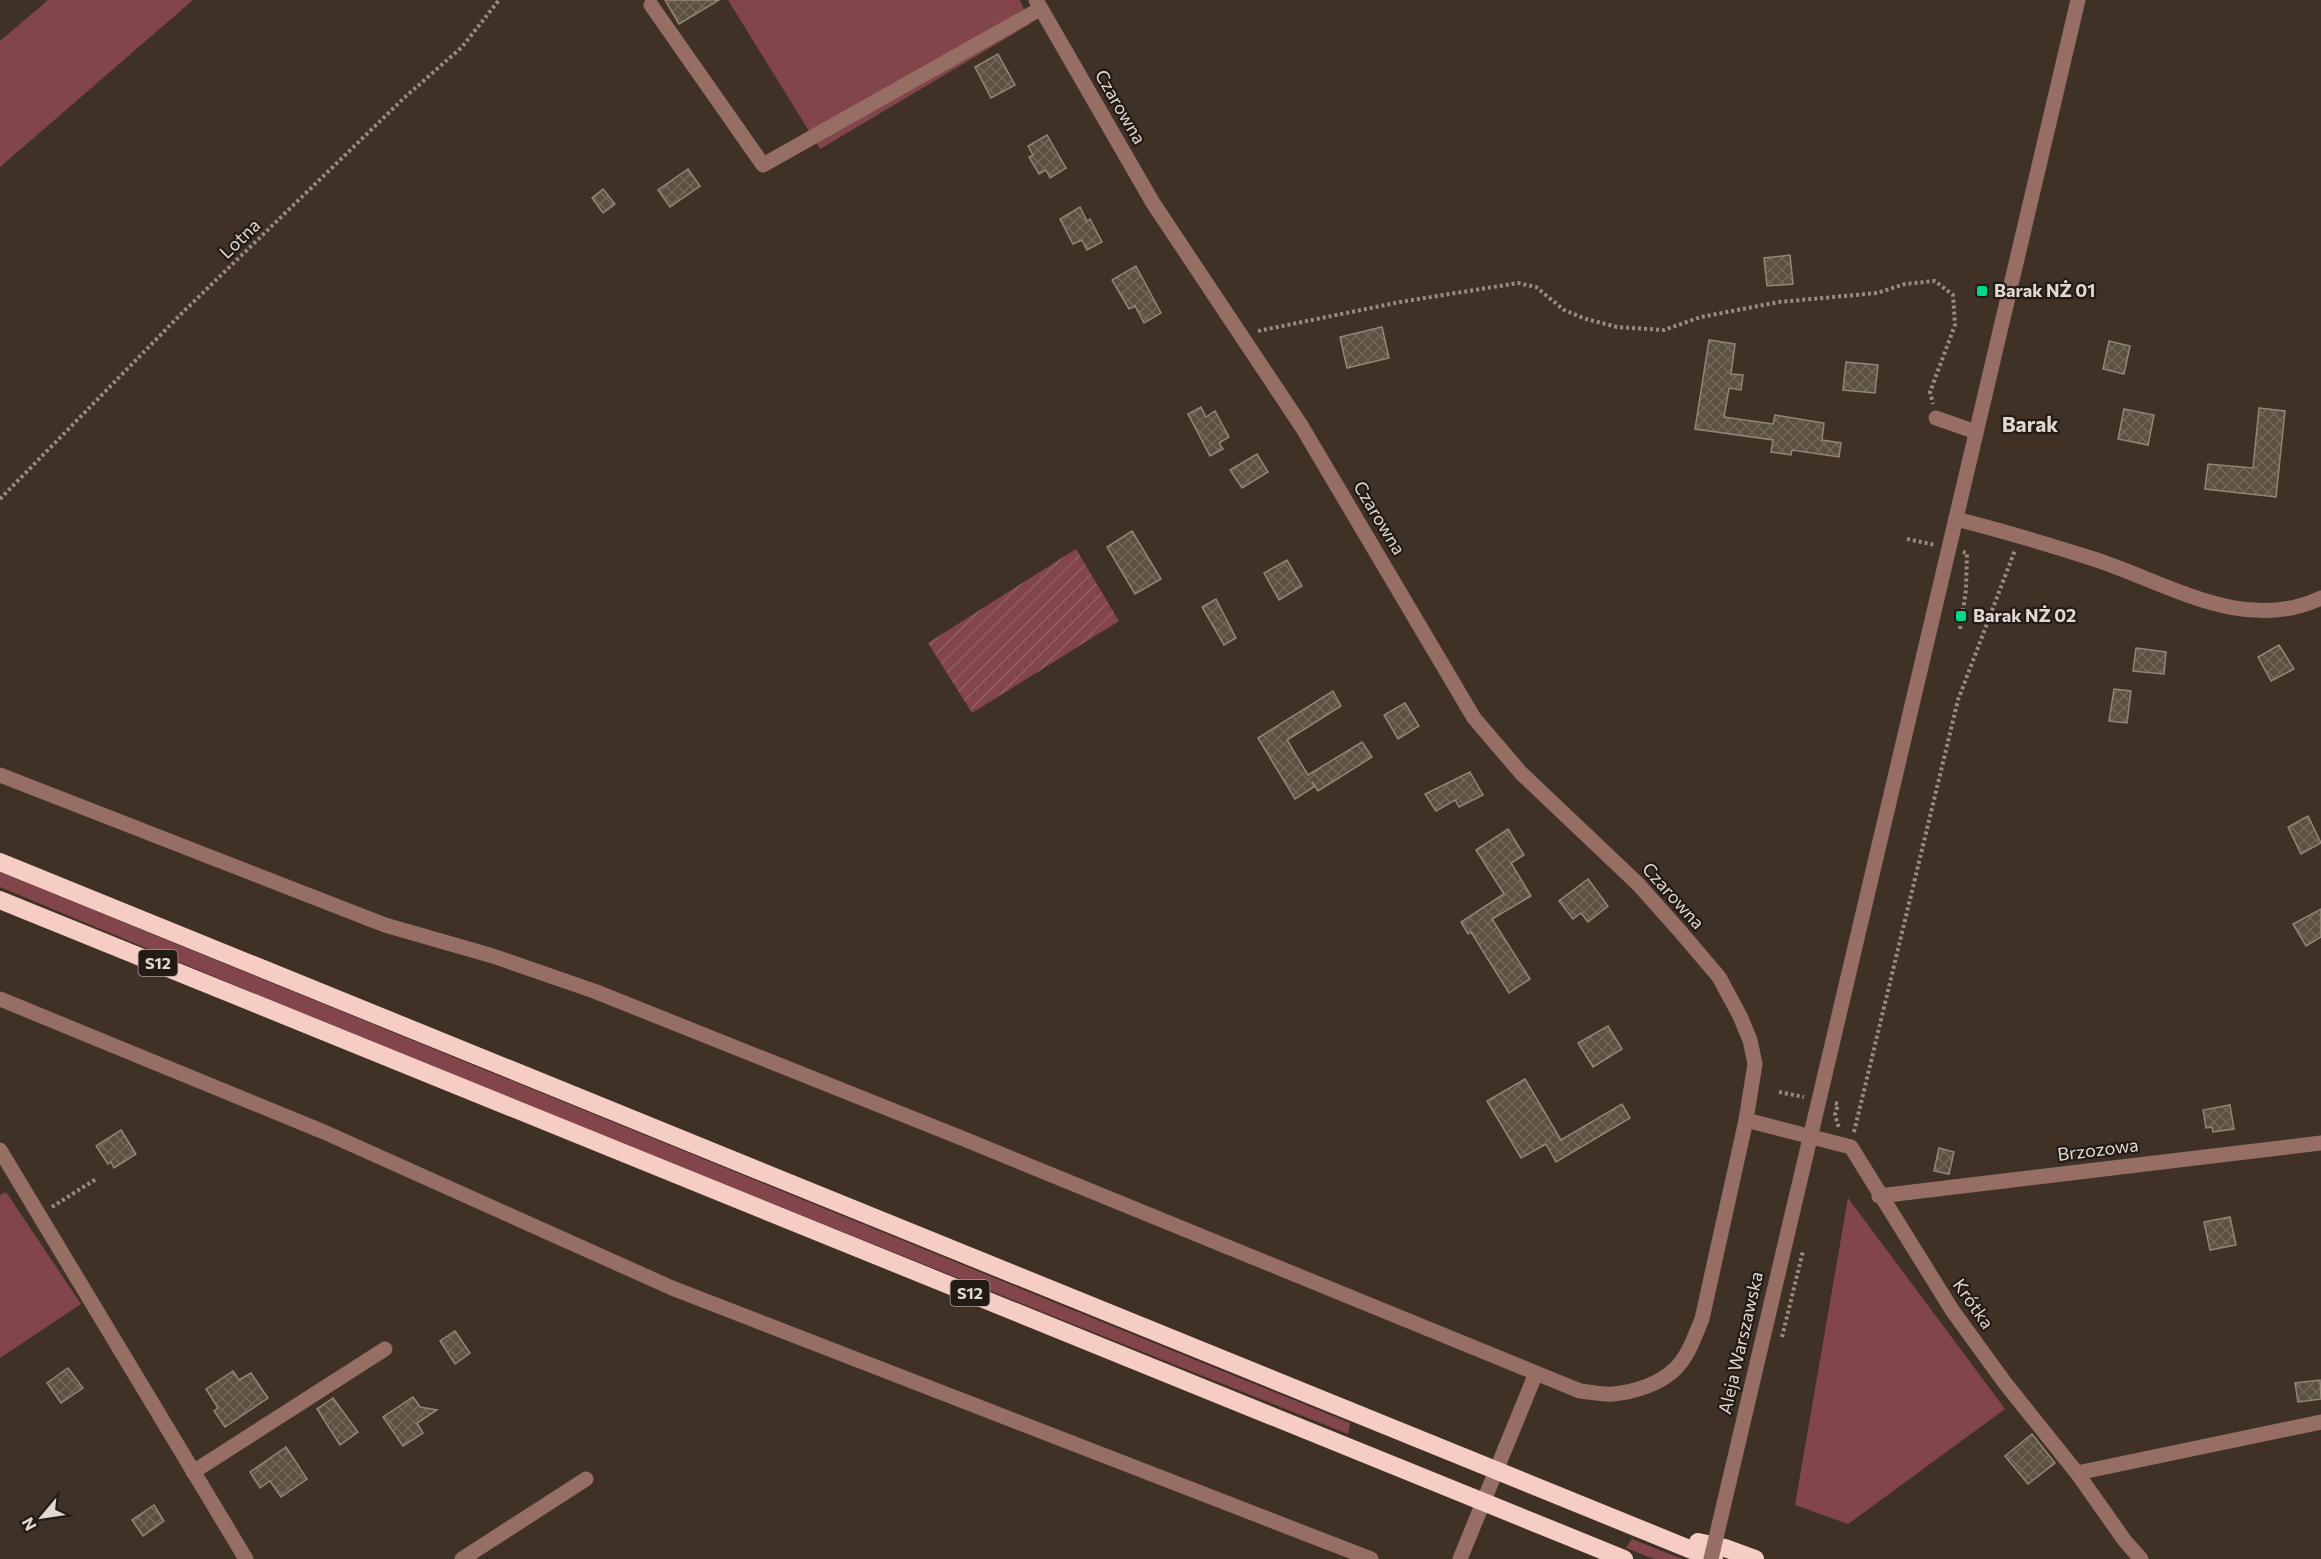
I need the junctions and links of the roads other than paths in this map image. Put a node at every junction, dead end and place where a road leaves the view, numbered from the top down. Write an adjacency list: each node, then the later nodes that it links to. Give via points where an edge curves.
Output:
1 (2078, 0): 5 (street, Aleja Warszawska)
2 (651, 5): 3 (street, via 763,165)
3 (1038, 5): 12 (street, Czarowna, via 1154,203 1302,427 1474,718 1521,773 1638,884 1719,977 1750,1040 1755,1064)
4 (1936, 418): 5 (street)
5 (1976, 432): 6 (street, Aleja Warszawska)
6 (1956, 519): 7 (street, via 2099,561 2229,608 2265,612); 13 (street, Aleja Warszawska)
7 (2321, 598)
8 (0, 775): 18 (street, Czarowna, via 385,925 594,991)
9 (0, 862): 20 (highway, S12)
10 (0, 900): 24 (highway, S12)
11 (0, 999): 28 (street, via 324,1132 672,1288)
12 (1746, 1120): 13 (street); 18 (street, Czarowna, via 1702,1319 1676,1368 1637,1390 1611,1395 1580,1391)
13 (1810, 1135): 16 (street, Krótka, via 1851,1147); 31 (street, Aleja Warszawska, bridge)
14 (2321, 1143): 16 (street, Brzozowa)
15 (0, 1150): 21 (street)
16 (1880, 1196): 22 (street, Krótka, via 1952,1310)
17 (385, 1349): 21 (street)
18 (1536, 1373): 20 (street)
19 (2321, 1422): 22 (street)
20 (1496, 1470): 24 (street); 25 (highway, S12)
21 (193, 1473): 26 (street)
22 (2077, 1473): 33 (street, Krótka)
23 (586, 1479): 27 (street)
24 (1483, 1502): 29 (street); 30 (highway, S12)
25 (1635, 1527): 31 (highway); 32 (highway, S12)
26 (246, 1559)
27 (462, 1559)
28 (1371, 1559)
29 (1460, 1559)
30 (1624, 1559)
31 (1712, 1559)
32 (1755, 1559)
33 (2141, 1559)

